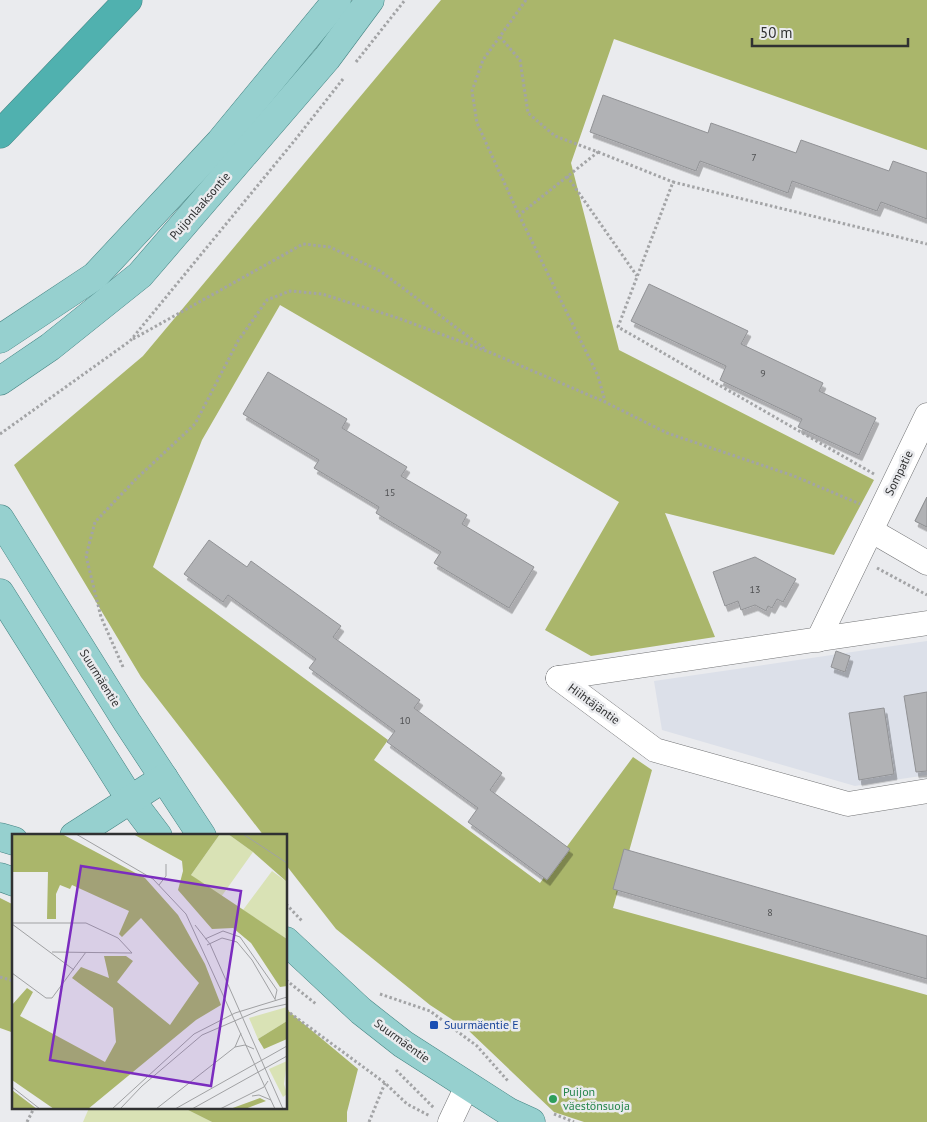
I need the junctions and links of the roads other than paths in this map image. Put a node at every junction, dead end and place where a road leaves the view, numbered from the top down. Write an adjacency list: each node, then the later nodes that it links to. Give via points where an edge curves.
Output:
1 (128, 0): 4 (highway)
2 (337, 0): 5 (main road, via 220,142 95,276)
3 (370, 0): 6 (main road, Puijonlaaksontie, via 327,58 140,276 50,347)
4 (0, 134)
5 (0, 339)
6 (0, 381)
7 (927, 415): 9 (street, Sompatie)
8 (0, 520): 14 (main road, Suurmäentie)
9 (875, 522): 10 (street); 13 (street, Sompatie)
10 (927, 562)
11 (0, 593): 16 (main road)
12 (927, 622): 13 (street, Hiihtäjäntie)
13 (818, 640): 15 (street, Hiihtäjäntie, via 558,678 655,750 848,804)
14 (164, 778): 16 (main road); 17 (main road, Suurmäentie)
15 (927, 791)
16 (130, 799): 18 (main road); 19 (main road)
17 (181, 805): 18 (main road); 20 (main road, Suurmäentie)
18 (148, 833)
19 (77, 834)
20 (201, 834)
21 (0, 877): 22 (main road)
22 (12, 881)
23 (295, 933): 24 (main road, Suurmäentie, via 361,1010 403,1044)
24 (468, 1086): 25 (main road, Suurmäentie, via 509,1112); 26 (street)
25 (542, 1118)
26 (441, 1120)

